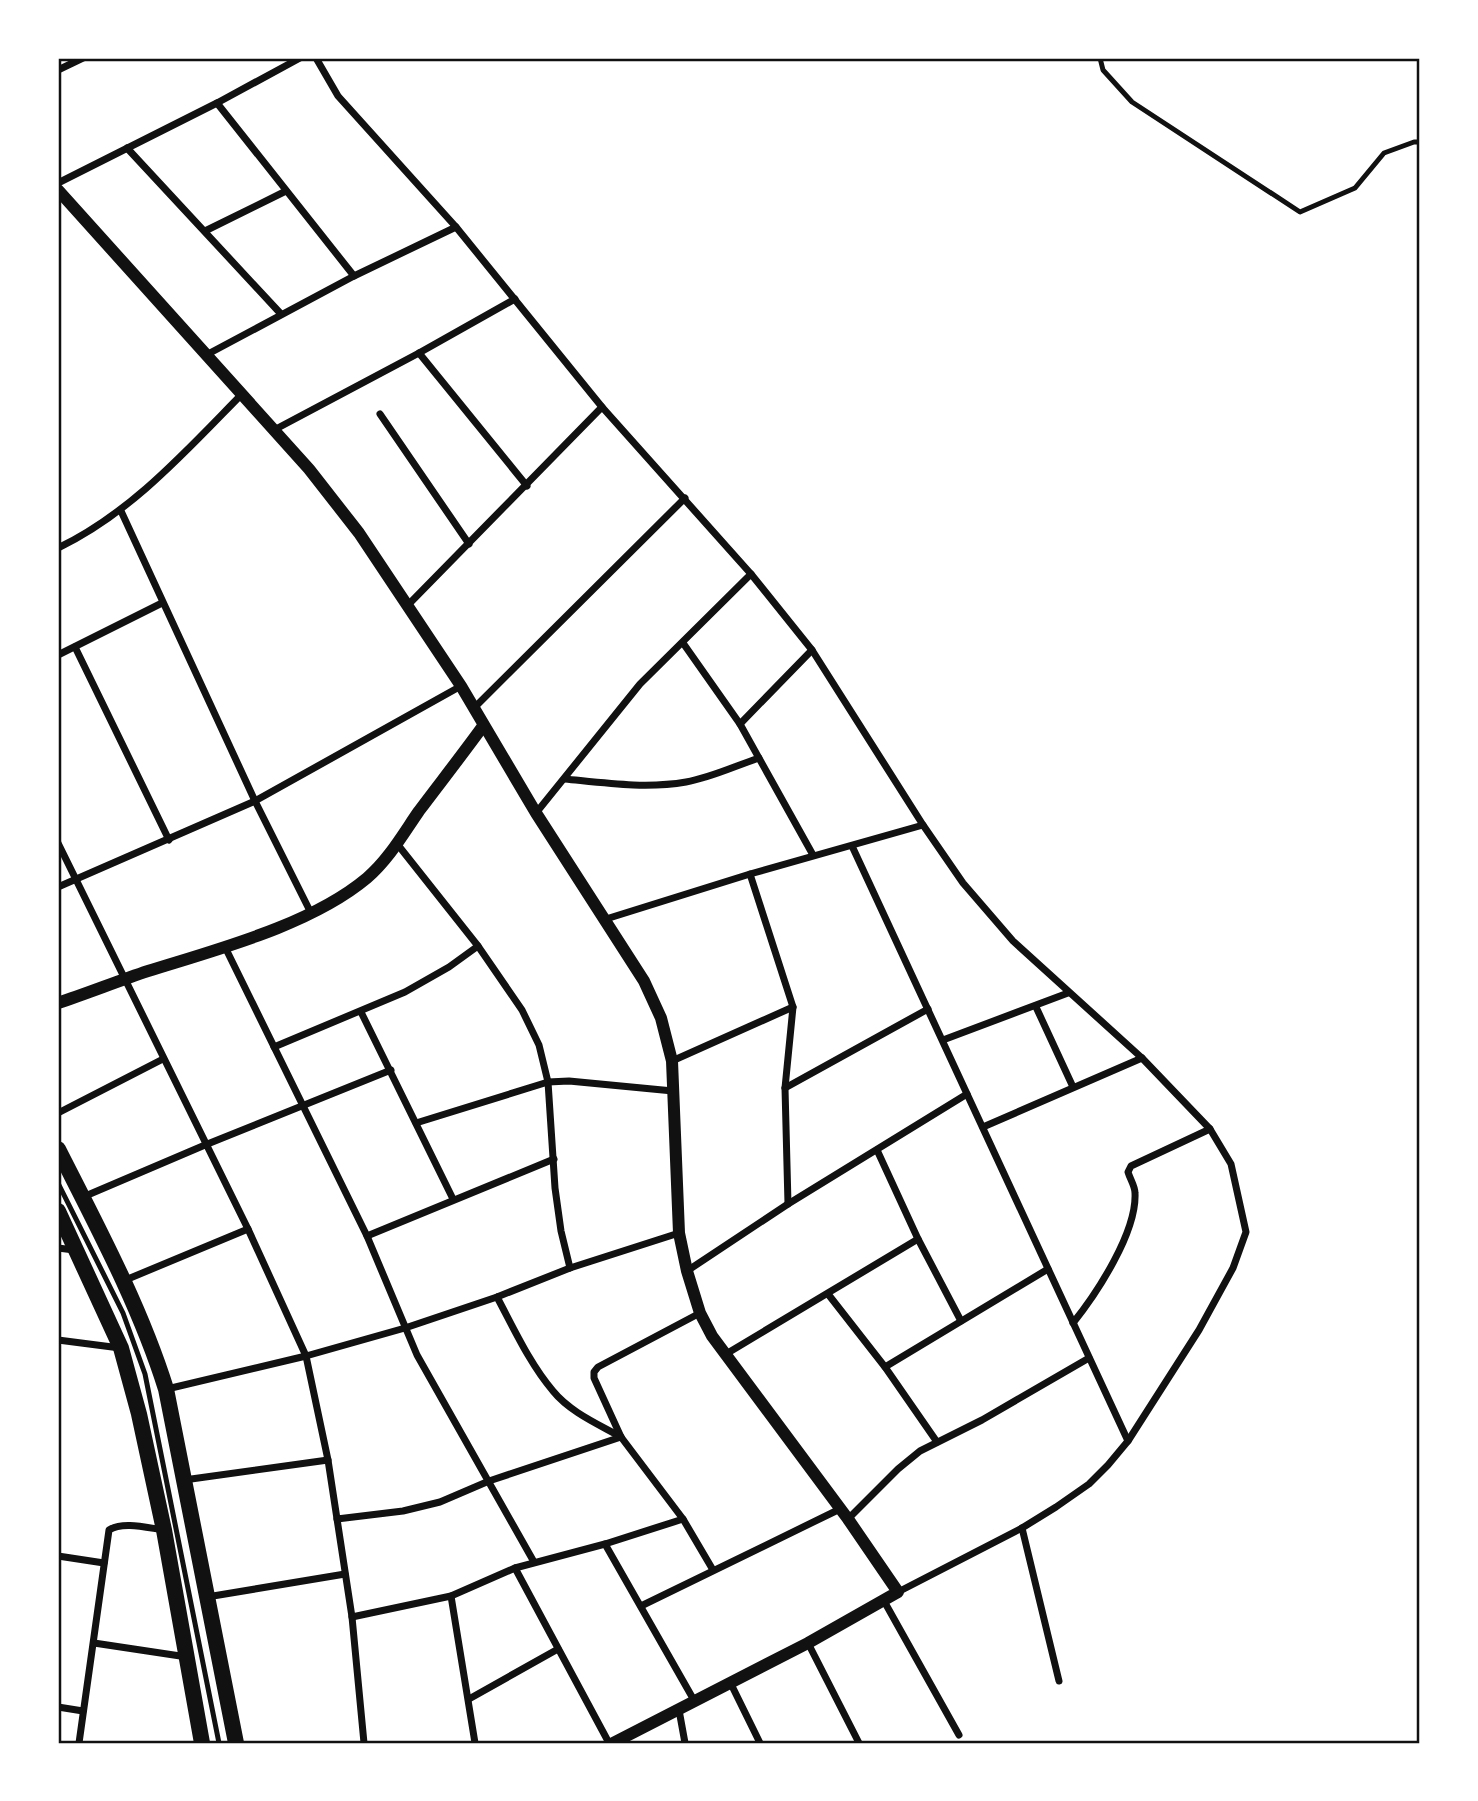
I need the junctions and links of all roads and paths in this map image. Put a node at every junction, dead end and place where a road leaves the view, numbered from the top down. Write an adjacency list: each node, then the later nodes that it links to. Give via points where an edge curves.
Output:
1 (83, 58): 5 (street)
2 (300, 58): 6 (street)
3 (316, 58): 12 (street, via 338,96)
4 (1100, 58): 7 (lane, via 1103,71 1132,102 1300,212 1355,188 1384,153)
5 (58, 70)
6 (217, 103): 8 (street); 11 (street)
7 (1420, 142)
8 (127, 148): 9 (street); 13 (street)
9 (58, 183)
10 (58, 190): 18 (street)
11 (286, 191): 13 (street); 14 (street)
12 (456, 227): 14 (street); 15 (street)
13 (205, 231): 16 (street)
14 (354, 276): 16 (street)
15 (515, 299): 17 (street); 20 (street)
16 (281, 314): 18 (street)
17 (419, 353): 22 (street); 23 (street)
18 (208, 355): 19 (street)
19 (242, 394): 22 (street); 25 (street)
20 (603, 407): 23 (street); 24 (street)
21 (380, 414): 26 (street)
22 (273, 430): 30 (street, via 359,533)
23 (527, 486): 26 (street)
24 (685, 498): 28 (street); 36 (street)
25 (121, 511): 27 (street); 29 (street)
26 (469, 544): 30 (street)
27 (58, 548)
28 (751, 574): 31 (street); 33 (street)
29 (162, 603): 32 (street); 41 (street)
30 (408, 605): 35 (street)
31 (683, 643): 37 (street); 40 (street, via 640,684)
32 (75, 647): 34 (street); 44 (street)
33 (812, 650): 37 (street); 43 (street)
34 (58, 655)
35 (461, 686): 36 (street); 41 (street)
36 (474, 708): 38 (street)
37 (740, 724): 39 (street)
38 (483, 726): 42 (street); 46 (street)
39 (759, 758): 40 (street, via 690,781 662,785); 48 (street)
40 (565, 779): 42 (street)
41 (255, 801): 44 (street); 52 (street)
42 (536, 813): 53 (street)
43 (923, 825): 47 (street); 57 (street, via 963,883 1013,941)
44 (169, 840): 50 (street)
45 (58, 843): 50 (street)
46 (398, 845): 52 (street, via 369,876 337,901); 54 (street)
47 (852, 846): 48 (street); 61 (street)
48 (814, 855): 49 (street)
49 (750, 874): 53 (street); 59 (street)
50 (75, 879): 51 (street); 56 (street)
51 (58, 887)
52 (311, 913): 55 (street)
53 (606, 919): 67 (street, via 644,981 661,1018)
54 (478, 946): 62 (street, via 405,992); 69 (street, via 522,1010 539,1045)
55 (225, 947): 56 (street); 64 (street)
56 (124, 979): 58 (street); 66 (street)
57 (1068, 993): 60 (street); 65 (street)
58 (58, 1003)
59 (793, 1007): 67 (street); 71 (street)
60 (1036, 1007): 63 (street); 70 (street)
61 (928, 1009): 63 (street); 71 (street)
62 (361, 1012): 64 (street); 68 (street)
63 (943, 1040): 73 (street)
64 (274, 1046): 74 (street)
65 (1142, 1058): 70 (street); 78 (street)
66 (163, 1059): 75 (street); 79 (street)
67 (672, 1060): 72 (street)
68 (391, 1070): 74 (street); 76 (street)
69 (548, 1082): 72 (street); 76 (street); 82 (street)
70 (1073, 1087): 77 (street)
71 (785, 1088): 86 (street)
72 (673, 1091): 89 (street)
73 (967, 1094): 77 (street); 81 (street)
74 (302, 1106): 79 (street); 90 (street)
75 (58, 1113)
76 (416, 1123): 85 (street)
77 (983, 1127): 95 (street)
78 (1210, 1129): 102 (street, via 1131,1166 1128,1172 1135,1191 1132,1220 1095,1295); 112 (street, via 1231,1164 1246,1232 1210,1309)
79 (205, 1145): 84 (street); 88 (street)
80 (58, 1149): 84 (main road)
81 (877, 1150): 86 (street); 91 (street)
82 (554, 1159): 85 (street); 94 (street, via 561,1231)
83 (58, 1183): 149 (lane, via 123,1313 145,1374)
84 (83, 1198): 97 (main road)
85 (453, 1199): 90 (street)
86 (788, 1204): 96 (street)
87 (58, 1211): 93 (main road)
88 (248, 1229): 97 (street); 107 (street)
89 (679, 1233): 94 (street); 96 (street)
90 (368, 1236): 103 (street)
91 (918, 1239): 98 (street); 101 (street)
92 (58, 1248): 93 (street)
93 (78, 1250): 105 (main road)
94 (570, 1268): 99 (street)
95 (1048, 1269): 101 (street); 102 (street)
96 (687, 1271): 100 (street)
97 (122, 1282): 110 (main road, via 158,1360)
98 (828, 1294): 106 (street); 109 (street)
99 (497, 1297): 103 (street); 111 (street, via 554,1393)
100 (700, 1313): 106 (street); 111 (street, via 594,1372)
101 (961, 1321): 109 (street)
102 (1073, 1323): 108 (street)
103 (405, 1328): 107 (street); 116 (street)
104 (58, 1340): 105 (street)
105 (121, 1348): 121 (main road)
106 (726, 1354): 117 (street)
107 (306, 1356): 110 (street); 114 (street)
108 (1089, 1358): 112 (street); 113 (street)
109 (886, 1367): 113 (street)
110 (166, 1389): 115 (main road)
111 (621, 1437): 116 (street); 119 (street)
112 (1128, 1441): 120 (street, via 1088,1484)
113 (937, 1442): 117 (street)
114 (328, 1460): 115 (street); 118 (street)
115 (183, 1480): 131 (main road)
116 (489, 1481): 118 (street, via 440,1502); 124 (street)
117 (844, 1514): 127 (street); 129 (street)
118 (337, 1519): 128 (street)
119 (683, 1519): 122 (street); 127 (street)
120 (1021, 1528): 129 (street); 139 (street)
121 (164, 1530): 125 (street, via 115,1526 109,1530); 138 (main road)
122 (605, 1544): 124 (street); 133 (street)
123 (58, 1556): 125 (street)
124 (534, 1562): 126 (street)
125 (104, 1563): 135 (street)
126 (515, 1568): 130 (street); 137 (street)
127 (713, 1570): 133 (street)
128 (345, 1574): 131 (street); 134 (street)
129 (898, 1592): 132 (street)
130 (451, 1596): 134 (street); 141 (street)
131 (206, 1597): 150 (main road)
132 (884, 1601): 136 (street); 146 (street)
133 (641, 1606): 142 (street)
134 (352, 1616): 151 (street)
135 (94, 1643): 138 (street); 145 (street)
136 (808, 1643): 140 (street); 156 (street)
137 (558, 1649): 141 (street); 153 (street)
138 (188, 1657): 148 (main road)
139 (1059, 1681)
140 (731, 1684): 142 (street); 155 (street)
141 (469, 1699): 152 (street)
142 (695, 1702): 144 (street)
143 (58, 1707): 145 (street)
144 (679, 1710): 153 (street); 154 (street)
145 (83, 1711): 147 (street)
146 (959, 1735)
147 (79, 1743)
148 (202, 1743)
149 (219, 1743)
150 (236, 1743)
151 (364, 1743)
152 (475, 1743)
153 (610, 1743)
154 (685, 1743)
155 (760, 1743)
156 (859, 1743)

